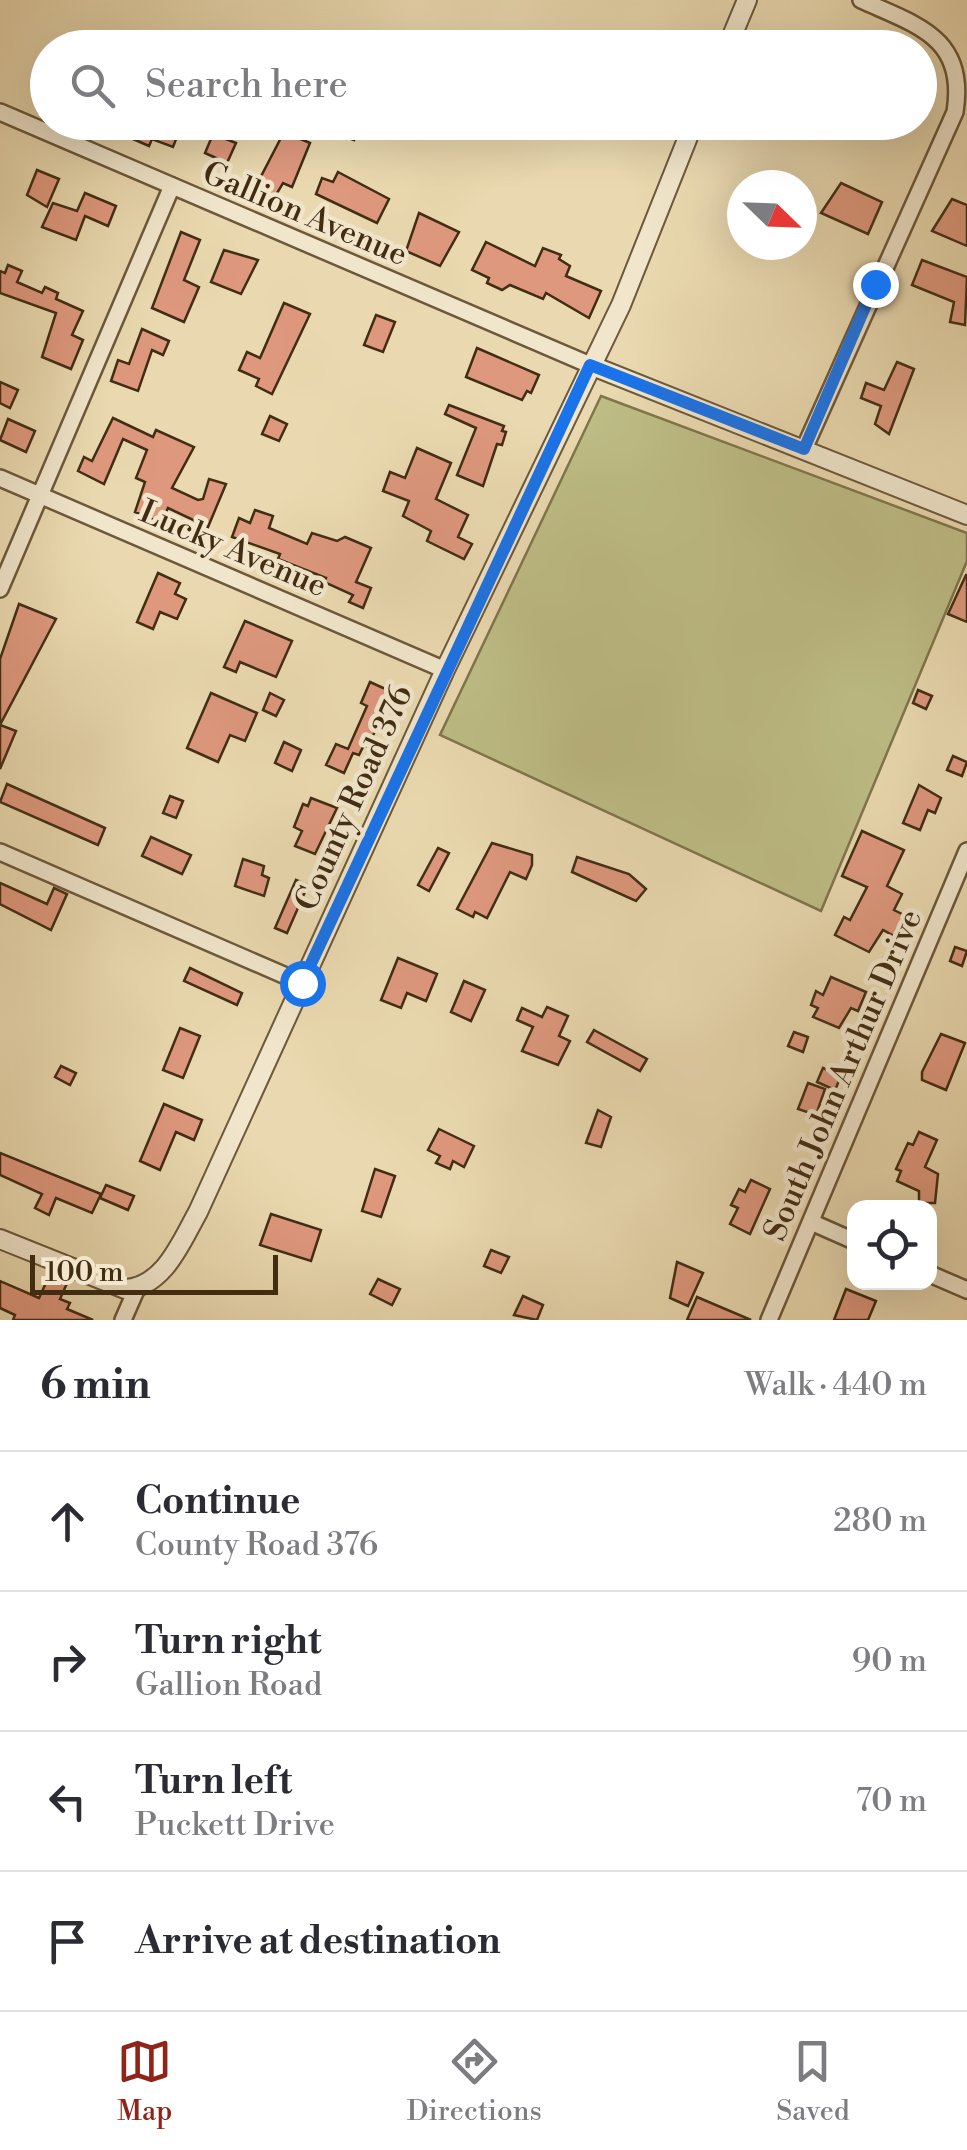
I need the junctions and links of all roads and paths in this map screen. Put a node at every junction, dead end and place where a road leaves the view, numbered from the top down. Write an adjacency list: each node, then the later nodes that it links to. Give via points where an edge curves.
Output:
1 (747, 0): 3 (street)
2 (861, 0): 4 (street)
3 (734, 30)
4 (924, 30)
5 (937, 36): 12 (street, via 958,51 964,83 955,112)
6 (0, 112): 7 (street, Gallion Avenue)
7 (30, 125)
8 (65, 140): 10 (street, Gallion Avenue)
9 (687, 140): 11 (street, County Road 376)
10 (172, 186): 11 (street, Gallion Avenue); 14 (street)
11 (590, 365): 12 (street); 17 (street, County Road 376)
12 (804, 449): 15 (street)
13 (0, 478): 14 (street, Lucky Avenue)
14 (40, 496): 16 (street); 17 (street, Lucky Avenue)
15 (967, 515)
16 (0, 589)
17 (444, 670): 20 (street, County Road 376)
18 (967, 851): 21 (street, South John Arthur Drive)
19 (0, 852): 20 (street)
20 (302, 983): 25 (street, County Road 376, via 198,1212 157,1276)
21 (811, 1222): 22 (street); 28 (street, South John Arthur Drive)
22 (847, 1238)
23 (0, 1239): 25 (street, via 108,1285)
24 (937, 1277): 26 (street)
25 (137, 1288): 27 (street, County Road 376)
26 (967, 1290)
27 (122, 1320)
28 (769, 1320)

